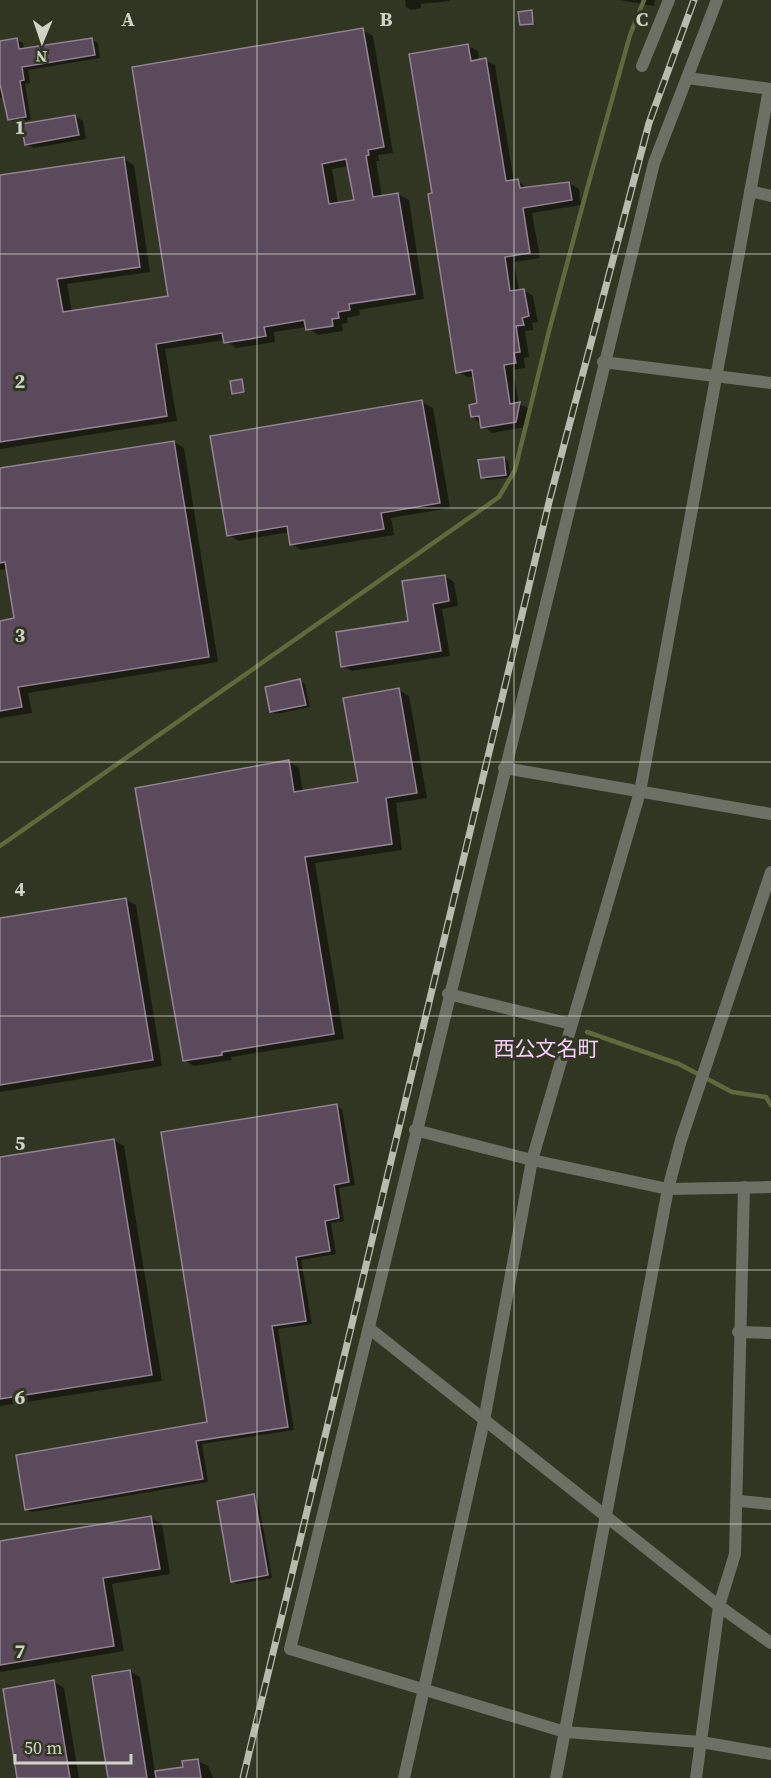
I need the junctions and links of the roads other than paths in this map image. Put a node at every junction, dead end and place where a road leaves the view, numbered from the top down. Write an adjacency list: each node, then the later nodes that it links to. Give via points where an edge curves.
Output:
1 (669, 0): 3 (street)
2 (717, 0): 4 (street)
3 (642, 66)
4 (687, 78): 5 (street); 8 (street, via 654,163)
5 (770, 89): 6 (street)
6 (750, 191): 7 (street); 9 (street)
7 (771, 196)
8 (603, 362): 9 (street); 11 (street)
9 (716, 376): 10 (street); 12 (street)
10 (771, 383)
11 (504, 768): 12 (street); 15 (street)
12 (640, 792): 13 (street); 16 (street)
13 (771, 814)
14 (771, 872): 21 (street)
15 (448, 994): 16 (street); 17 (street)
16 (571, 1024): 18 (street)
17 (415, 1130): 18 (street); 22 (street)
18 (532, 1160): 21 (street); 25 (street)
19 (744, 1187): 20 (street); 21 (street); 23 (street)
20 (771, 1187)
21 (668, 1189): 28 (street)
22 (370, 1329): 25 (street); 31 (street, via 290,1648)
23 (738, 1332): 24 (street); 26 (street)
24 (771, 1333)
25 (484, 1420): 28 (street); 31 (street)
26 (739, 1501): 27 (street); 29 (street, via 735,1554)
27 (771, 1504)
28 (606, 1514): 29 (street); 32 (street)
29 (719, 1606): 30 (street); 33 (street)
30 (771, 1643)
31 (424, 1690): 32 (street); 35 (street)
32 (565, 1732): 33 (street); 36 (street)
33 (701, 1742): 34 (street); 37 (street)
34 (771, 1754)
35 (404, 1778)
36 (556, 1778)
37 (696, 1778)

